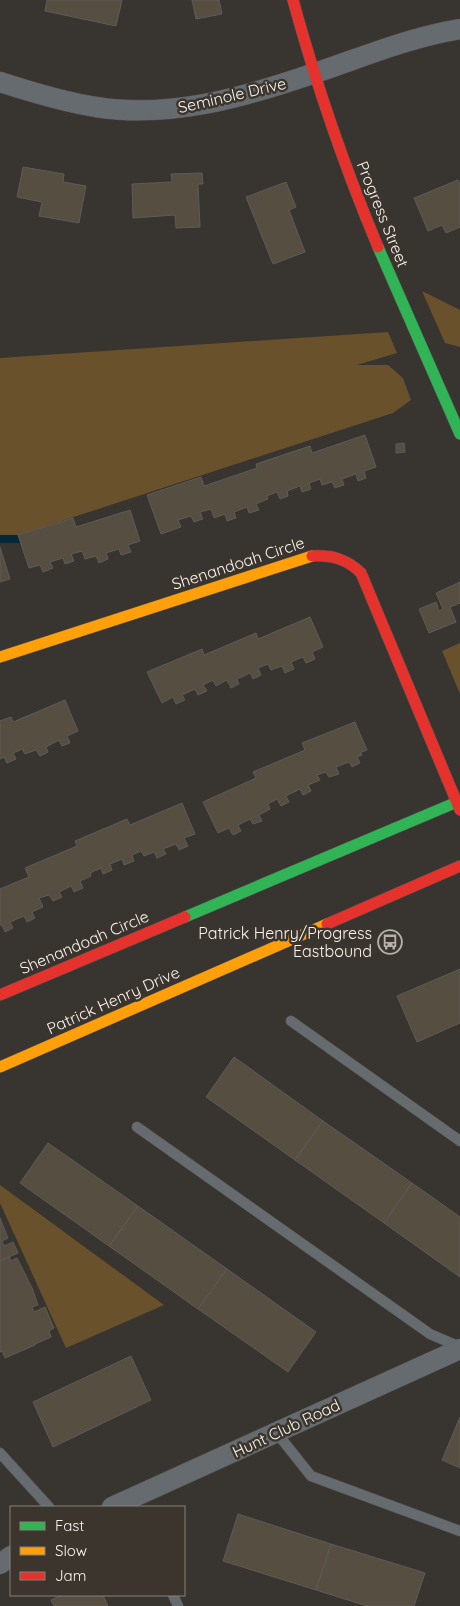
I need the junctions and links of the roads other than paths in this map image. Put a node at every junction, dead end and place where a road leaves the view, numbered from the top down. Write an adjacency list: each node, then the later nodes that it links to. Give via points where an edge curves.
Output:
1 (293, 0): 3 (street, Progress Street)
2 (460, 29): 3 (street, Seminole Drive, via 406,41)
3 (314, 73): 4 (street, Seminole Drive, via 198,106 143,110 97,107); 5 (street, Progress Street, via 338,150)
4 (0, 82)
5 (460, 434)
6 (0, 657): 7 (street, Shenandoah Circle, via 311,556 335,556 346,560 361,573)
7 (458, 806): 9 (street, Shenandoah Circle)
8 (460, 866): 11 (street, Patrick Henry Drive)
9 (0, 995)
10 (291, 1021): 13 (lane)
11 (0, 1067)
12 (137, 1128): 14 (lane, via 430,1334)
13 (460, 1141)
14 (460, 1348): 15 (street, Hunt Club Road)
15 (276, 1432): 17 (street, Hunt Club Road); 19 (lane, via 311,1476)
16 (0, 1453): 18 (lane)
17 (125, 1505)
18 (48, 1506)
19 (460, 1531)

